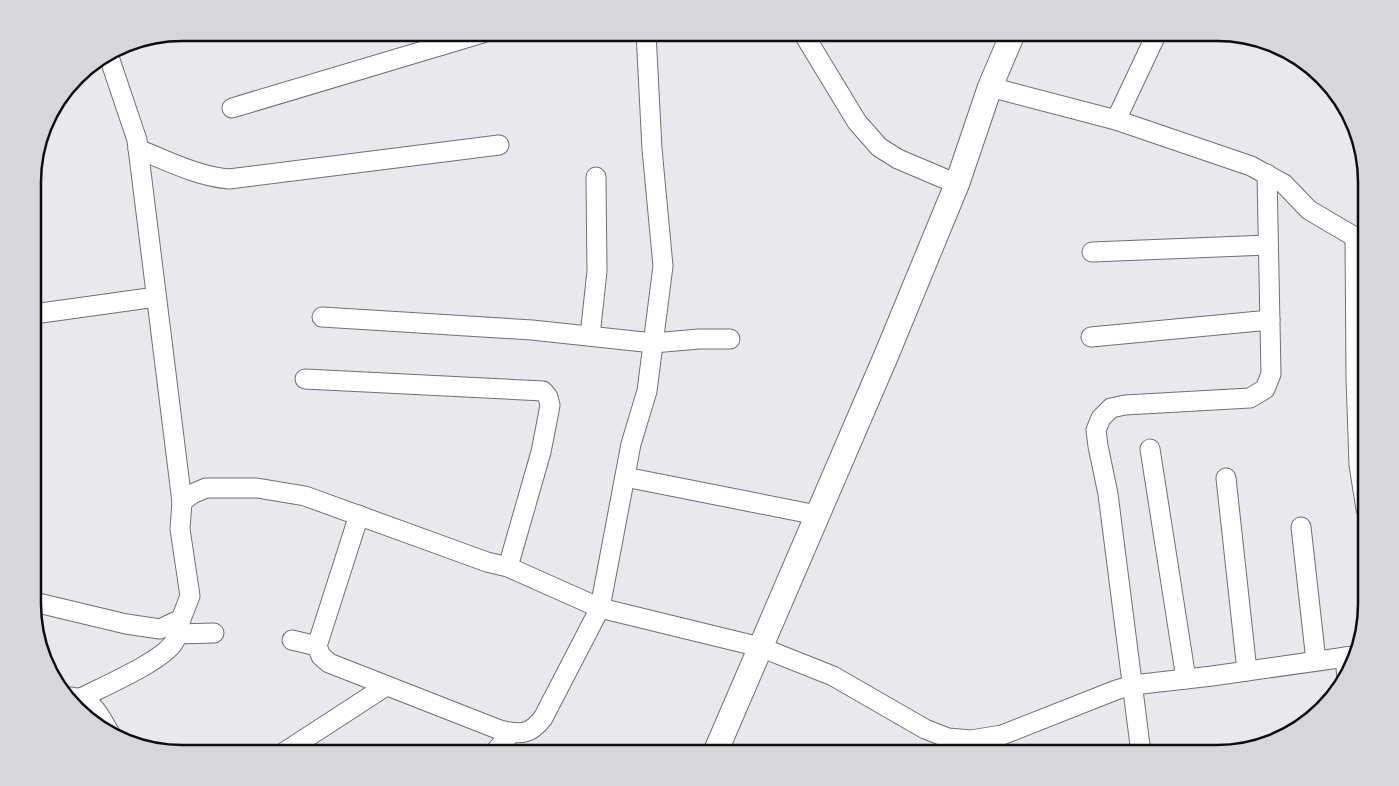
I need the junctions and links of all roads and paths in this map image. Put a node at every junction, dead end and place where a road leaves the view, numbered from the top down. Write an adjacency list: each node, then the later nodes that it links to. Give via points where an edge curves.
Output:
1 (453, 41): 8 (street)
2 (646, 41): 25 (street, via 663,266)
3 (808, 41): 14 (street, via 857,122 879,147 898,159)
4 (1009, 41): 7 (street)
5 (1153, 41): 9 (street)
6 (110, 61): 11 (street)
7 (990, 87): 9 (street); 14 (street)
8 (232, 108)
9 (1116, 120): 12 (street)
10 (499, 145): 11 (street, via 229,179 195,172)
11 (138, 149): 18 (street)
12 (1266, 174): 15 (street, via 1284,184 1309,210); 16 (street)
13 (596, 177): 22 (street, via 597,271)
14 (957, 184): 34 (street)
15 (1357, 235)
16 (1268, 246): 17 (street); 21 (street)
17 (1092, 252)
18 (156, 297): 19 (street); 32 (street)
19 (41, 313)
20 (322, 317): 22 (street)
21 (1270, 320): 23 (street); 49 (street, via 1271,374 1265,389 1250,398 1125,404 1110,408 1096,430 1108,494)
22 (590, 336): 25 (street)
23 (1091, 337)
24 (730, 338): 25 (street)
25 (653, 343): 30 (street, via 647,391)
26 (1357, 350): 28 (street)
27 (305, 379): 36 (street, via 543,392 550,405 548,416)
28 (1357, 407)
29 (1150, 449): 47 (street)
30 (625, 477): 34 (street); 38 (street)
31 (1226, 478): 46 (street)
32 (182, 502): 33 (street, via 206,488 257,488 305,496); 39 (street, via 180,529 190,596)
33 (359, 515): 36 (street); 42 (street)
34 (817, 515): 43 (street)
35 (1301, 527): 45 (street)
36 (508, 567): 38 (street)
37 (41, 604): 39 (street, via 126,624 160,629)
38 (600, 608): 43 (street); 53 (street, via 543,718 524,732)
39 (179, 627): 40 (street); 50 (street, via 175,641 165,652)
40 (214, 633)
41 (292, 640): 42 (street)
42 (317, 646): 48 (street, via 321,656 330,663)
43 (760, 647): 54 (street); 55 (street, via 833,676)
44 (1348, 656): 45 (street)
45 (1316, 661): 46 (street)
46 (1247, 671): 47 (street)
47 (1186, 679): 49 (street)
48 (386, 686): 53 (street); 58 (street)
49 (1133, 686): 56 (street, via 1002,735); 57 (street)
50 (76, 697)
51 (79, 700): 52 (street, via 93,706)
52 (101, 719)
53 (511, 733): 59 (street)
54 (719, 744)
55 (948, 744)
56 (957, 744)
57 (1140, 744)
58 (297, 745)
59 (501, 745)

